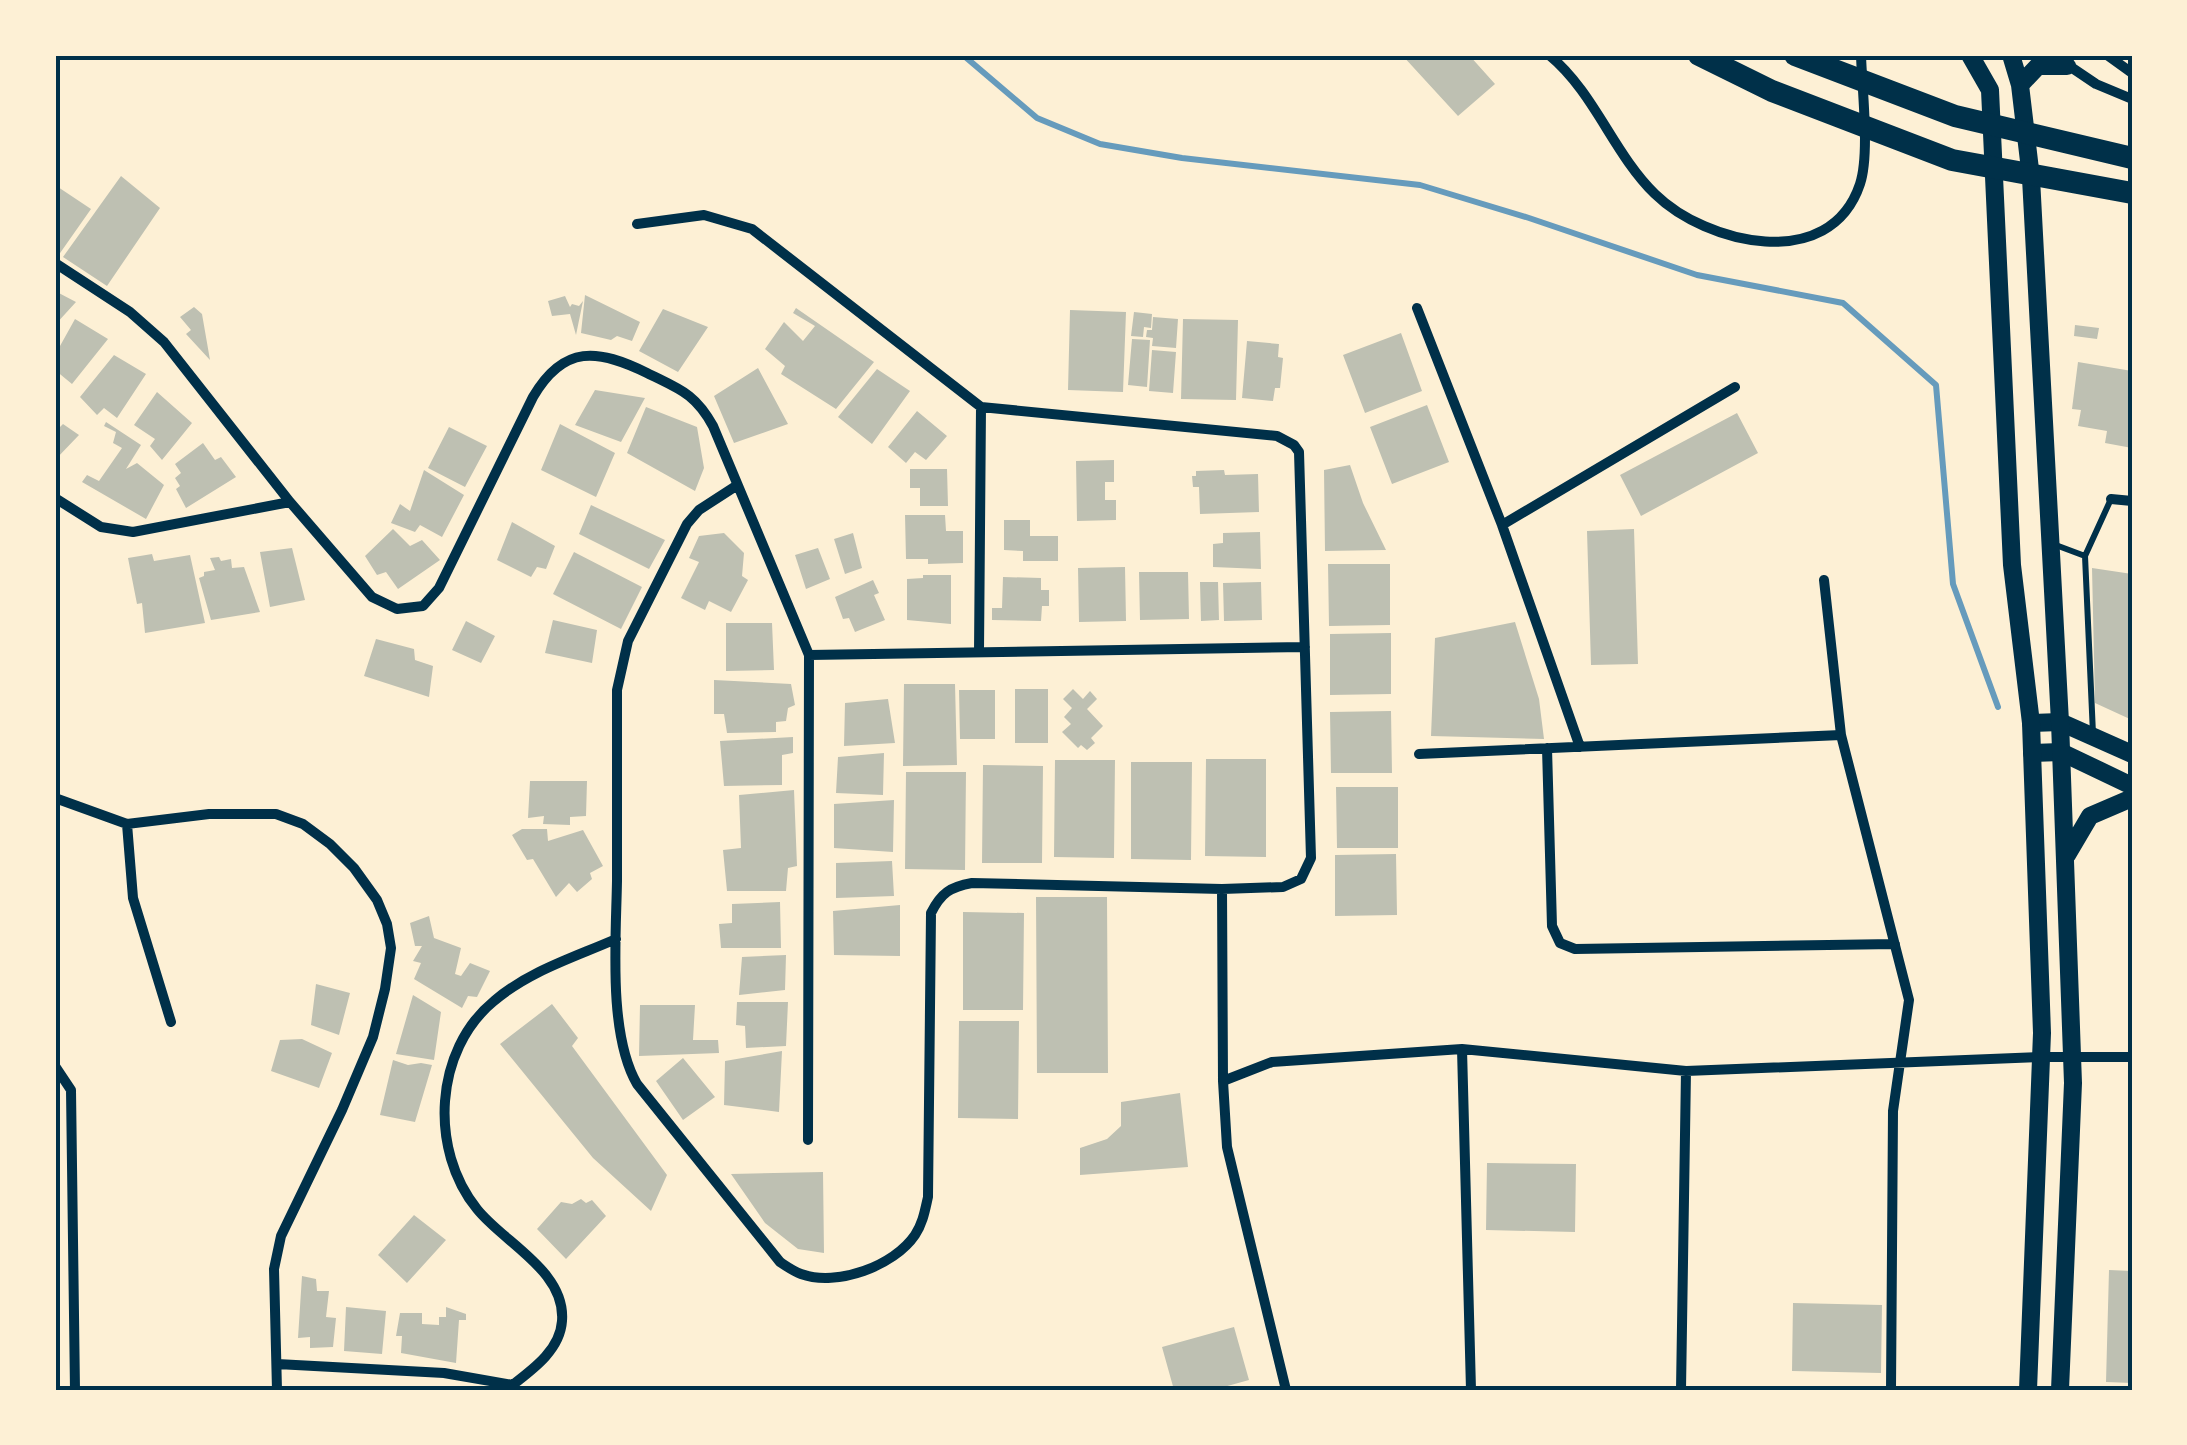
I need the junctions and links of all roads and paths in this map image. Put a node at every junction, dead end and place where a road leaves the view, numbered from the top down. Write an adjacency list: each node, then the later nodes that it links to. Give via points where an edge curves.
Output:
1 (1549, 55): 4 (street, via 1678,215 1770,242 1829,229 1861,183)
2 (1698, 55): 13 (highway, via 1772,92 1952,160)
3 (1796, 55): 12 (highway, via 1955,116)
4 (1861, 55)
5 (1970, 55): 32 (main road, via 1990,90 2012,566)
6 (2011, 55): 10 (main road)
7 (2107, 55): 9 (street)
8 (2060, 61): 10 (main road, via 2038,66); 11 (street)
9 (2132, 74)
10 (2020, 85): 25 (main road)
11 (2132, 98)
12 (2132, 158)
13 (2120, 192)
14 (638, 224): 18 (street, via 704,215 752,229)
15 (55, 263): 23 (street, via 164,342)
16 (1417, 308): 24 (street)
17 (1735, 387): 24 (street)
18 (981, 408): 28 (street, via 1277,436 1294,444); 29 (street)
19 (736, 486): 23 (street, via 713,426 692,395 598,355 561,363 542,383 439,588 423,606 397,609 372,597); 30 (street); 47 (street, via 687,524 622,657)
20 (55, 498): 23 (street, via 102,527 133,532)
21 (2111, 499): 22 (street); 26 (lane)
22 (2132, 501)
23 (290, 502)
24 (1502, 525): 35 (street)
25 (2052, 543): 26 (lane); 31 (main road)
26 (2085, 556): 34 (lane)
27 (1824, 580): 33 (street)
28 (1305, 647): 29 (street); 46 (street, via 1311,858 1301,879 1283,887)
29 (979, 652): 30 (street)
30 (809, 655): 58 (street)
31 (2060, 722): 32 (main road); 34 (main road); 37 (main road)
32 (2031, 723): 38 (main road)
33 (1841, 735): 35 (street); 48 (street)
34 (2093, 736): 40 (main road)
35 (1580, 747): 36 (street)
36 (1547, 748): 39 (street); 48 (street, via 1552,926 1560,943 1575,950)
37 (2061, 752): 38 (main road); 41 (main road); 45 (main road)
38 (2032, 753): 52 (main road)
39 (1418, 754)
40 (2132, 754)
41 (2132, 786)
42 (55, 798): 44 (street)
43 (2132, 798): 45 (main road, via 2090,816)
44 (127, 824): 49 (street, via 133,898); 59 (street, via 276,814 303,824 354,868 387,924 390,948 373,1037 281,1236 274,1269)
45 (2065, 860): 51 (main road)
46 (1222, 889): 47 (street, via 972,882 939,896 931,913 923,1219 896,1253 861,1271 818,1278 780,1262 637,1084 622,1047); 57 (street)
47 (616, 939): 60 (street, via 545,969 493,1001 460,1044 448,1079 445,1139 462,1184 490,1224 550,1280 563,1318 544,1360)
48 (1895, 944): 54 (street, via 1908,1000)
49 (171, 1022)
50 (1462, 1048): 56 (street); 57 (street, via 1272,1062); 64 (street)
51 (2072, 1056): 52 (street); 53 (street); 68 (main road)
52 (2042, 1057): 54 (street); 67 (main road)
53 (2132, 1058)
54 (1900, 1064): 56 (street); 66 (street)
55 (55, 1066): 62 (street, via 72,1090)
56 (1686, 1071): 65 (street)
57 (1223, 1081): 61 (street, via 1228,1147)
58 (808, 1140)
59 (276, 1364): 60 (street, via 444,1373); 63 (street)
60 (510, 1387)
61 (1284, 1389)
62 (75, 1390)
63 (276, 1390)
64 (1471, 1390)
65 (1680, 1390)
66 (1891, 1390)
67 (2028, 1390)
68 (2060, 1390): 69 (lane)
69 (2100, 1390)

